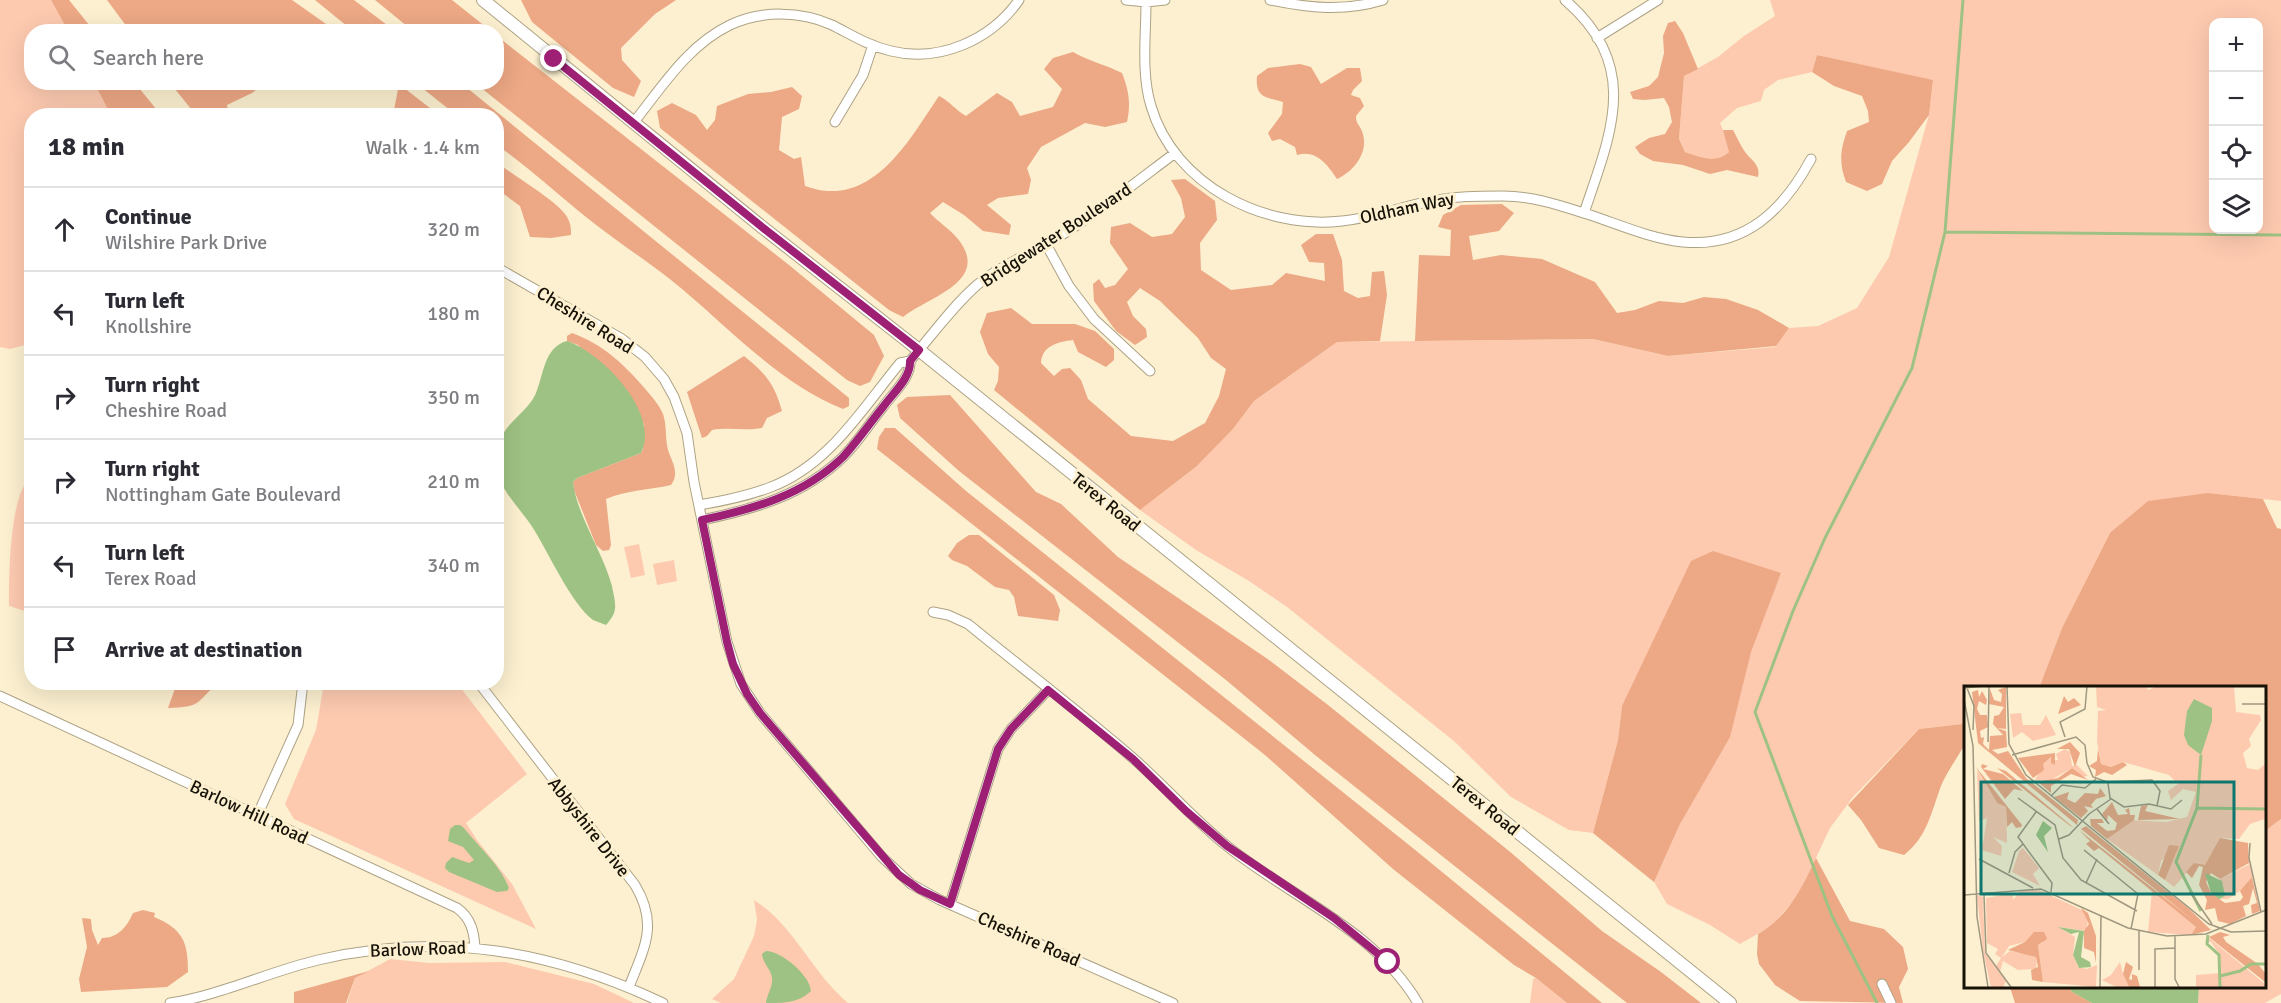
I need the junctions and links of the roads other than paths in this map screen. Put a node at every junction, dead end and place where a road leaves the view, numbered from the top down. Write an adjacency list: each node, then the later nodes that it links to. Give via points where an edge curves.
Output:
1 (483, 0): 12 (main road, Terex Road)
2 (1019, 0): 11 (street, via 993,28 952,50 918,54)
3 (1126, 0): 9 (street)
4 (1166, 0): 9 (street)
5 (1270, 0): 6 (street, via 1331,9)
6 (1383, 0)
7 (1565, 0): 10 (street, via 1586,20)
8 (1658, 0): 10 (street)
9 (1146, 2): 14 (street, Oldham Way, via 1150,104)
10 (1597, 38): 16 (street, via 1612,75 1614,114)
11 (873, 45): 12 (street, via 801,16 774,14 747,19 719,31 690,54); 13 (street, via 863,75)
12 (634, 122): 19 (main road, Terex Road)
13 (835, 122)
14 (1175, 153): 16 (street, Oldham Way, via 1230,199 1264,213 1304,221 1343,221 1466,196 1526,198); 17 (street, Bridgewater Boulevard)
15 (1811, 159): 16 (street, Oldham Way, via 1791,192 1767,217 1720,239 1683,242 1661,238)
16 (1584, 213)
17 (1046, 244): 19 (street, Bridgewater Boulevard, via 1000,267 977,285); 21 (street, via 1069,286 1094,319)
18 (504, 272): 26 (street, Cheshire Road, via 622,339 664,379 687,433)
19 (919, 350): 20 (street, Bridgewater Boulevard); 42 (main road, Terex Road)
20 (910, 361): 22 (street, via 900,363); 23 (street, via 911,370)
21 (1150, 371)
22 (842, 436): 23 (street); 24 (street)
23 (853, 445): 25 (street)
24 (796, 475): 25 (street); 26 (street, via 772,487)
25 (803, 487): 27 (street, via 763,506)
26 (699, 505): 27 (street, Cheshire Road)
27 (702, 520): 34 (street, Cheshire Road, via 727,642 747,694 899,875)
28 (933, 612): 31 (street, via 968,624)
29 (302, 690): 33 (street, via 298,724)
30 (484, 690): 37 (street, Abbyshire Drive, via 644,901 647,941)
31 (1048, 690): 34 (street, via 1011,729 998,749); 41 (street, via 1133,759 1227,846 1359,937 1397,972)
32 (0, 696): 33 (street, Barlow Hill Road)
33 (257, 816): 35 (street, Barlow Hill Road, via 457,909 472,927)
34 (950, 904): 40 (street, Cheshire Road)
35 (475, 947): 37 (street, Barlow Road, via 544,959); 38 (street, Barlow Road, via 404,946 344,954)
36 (1882, 984): 43 (street)
37 (629, 987): 39 (street, Barlow Road)
38 (170, 1003)
39 (663, 1003)
40 (1173, 1003)
41 (1418, 1003)
42 (1730, 1003)
43 (1891, 1003)

